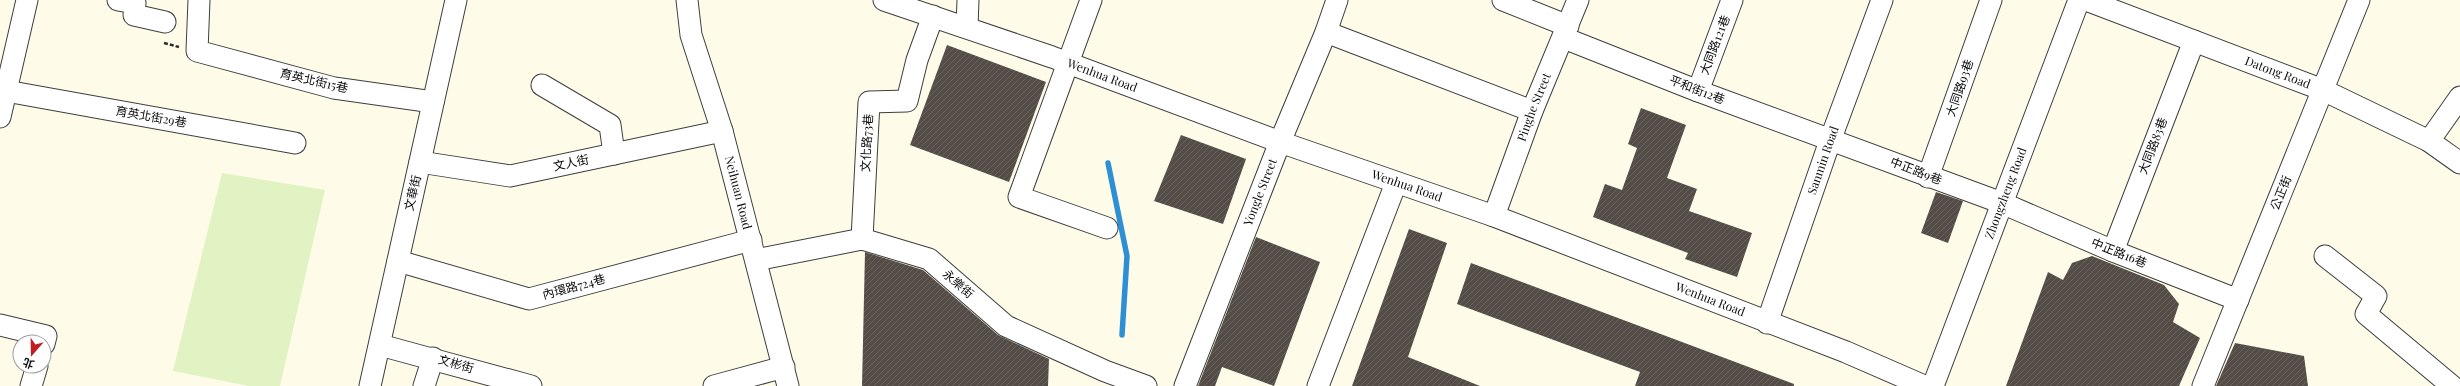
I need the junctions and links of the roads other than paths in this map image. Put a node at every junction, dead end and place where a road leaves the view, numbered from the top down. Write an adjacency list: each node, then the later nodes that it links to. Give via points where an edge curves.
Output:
1 (27, 0): 27 (street)
2 (118, 0): 19 (street, via 135,3 134,15)
3 (199, 0): 30 (street, 育英北街15巷, via 197,51 334,88)
4 (456, 0): 30 (street, 文華街)
5 (687, 0): 33 (street, Neihuan Road, via 690,35)
6 (884, 0): 18 (street, Wenhua Road)
7 (968, 0): 20 (street)
8 (1091, 0): 24 (street)
9 (1503, 0): 22 (street, 平和街12巷)
10 (1578, 0): 22 (street, Pinghe Street)
11 (1732, 0): 28 (street, 大同路121巷)
12 (1882, 0): 34 (street, Sanmin Road)
13 (1991, 0): 41 (street, 大同路93巷)
14 (2078, 0): 43 (street, Zhongzheng Road)
15 (2086, 0): 23 (street, Datong Road)
16 (2359, 0): 26 (street, 公正街)
17 (1335, 1): 21 (street, Yongle Street)
18 (934, 16): 20 (street, Wenhua Road); 46 (street, 文化路73巷, via 907,101 869,102)
19 (164, 22)
20 (967, 27): 24 (street, Wenhua Road)
21 (1326, 32): 31 (street); 36 (street, Yongle Street)
22 (1566, 32): 28 (street, 平和街12巷); 31 (street, Pinghe Street)
23 (2194, 41): 26 (street, Datong Road); 48 (street, 大同路83巷)
24 (1068, 62): 36 (street, Wenhua Road); 45 (street, via 1018,198)
25 (542, 85): 38 (street, via 610,125)
26 (2323, 90): 35 (street, Datong Road); 51 (street, 公正街)
27 (6, 91): 32 (street); 37 (street, 育英北街29巷)
28 (1698, 91): 34 (street, 平和街12巷)
29 (2460, 97): 35 (street)
30 (433, 102): 39 (street, 文華街)
31 (1532, 111): 44 (street, Pinghe Street)
32 (0, 117)
33 (722, 132): 38 (street, 文人街); 47 (street, Neihuan Road)
34 (1831, 138): 41 (street, 中正路9巷); 52 (street, Sanmin Road)
35 (2429, 141): 40 (street, Datong Road)
36 (1280, 142): 42 (street, Wenhua Road); 66 (street, Yongle Street)
37 (295, 143)
38 (614, 154): 39 (street, 文人街, via 510,176)
39 (420, 162): 50 (street, 文華街)
40 (2460, 163)
41 (1928, 176): 43 (street, 中正路9巷)
42 (1396, 183): 44 (street, Wenhua Road); 67 (street)
43 (2002, 203): 48 (street, 中正路16巷); 69 (street, Zhongzheng Road)
44 (1494, 216): 52 (street, Wenhua Road)
45 (1107, 228)
46 (862, 239): 47 (street, 永樂街); 65 (street, 永樂街, via 929,259 1006,326 1106,372)
47 (754, 250): 50 (street, 內環路724巷, via 529,299); 58 (street, Neihuan Road)
48 (2112, 251): 51 (street, 中正路16巷)
49 (2325, 256): 71 (street, via 2376,296 2366,314)
50 (398, 261): 55 (street, 文華街)
51 (2238, 300): 70 (street, 公正街)
52 (1767, 323): 68 (street, Wenhua Road, via 1846,352)
53 (0, 325): 54 (street)
54 (38, 334)
55 (380, 345): 56 (street, 文彬街); 61 (street, 文華街)
56 (433, 358): 62 (street); 63 (street, 文彬街)
57 (35, 374): 60 (street)
58 (786, 376): 64 (street)
59 (2460, 380): 72 (street)
60 (31, 386)
61 (370, 386)
62 (424, 386)
63 (531, 386)
64 (714, 386)
65 (1146, 386)
66 (1185, 386)
67 (1318, 386)
68 (1924, 386)
69 (1933, 386)
70 (2203, 386)
71 (2452, 386)
72 (2455, 386)

